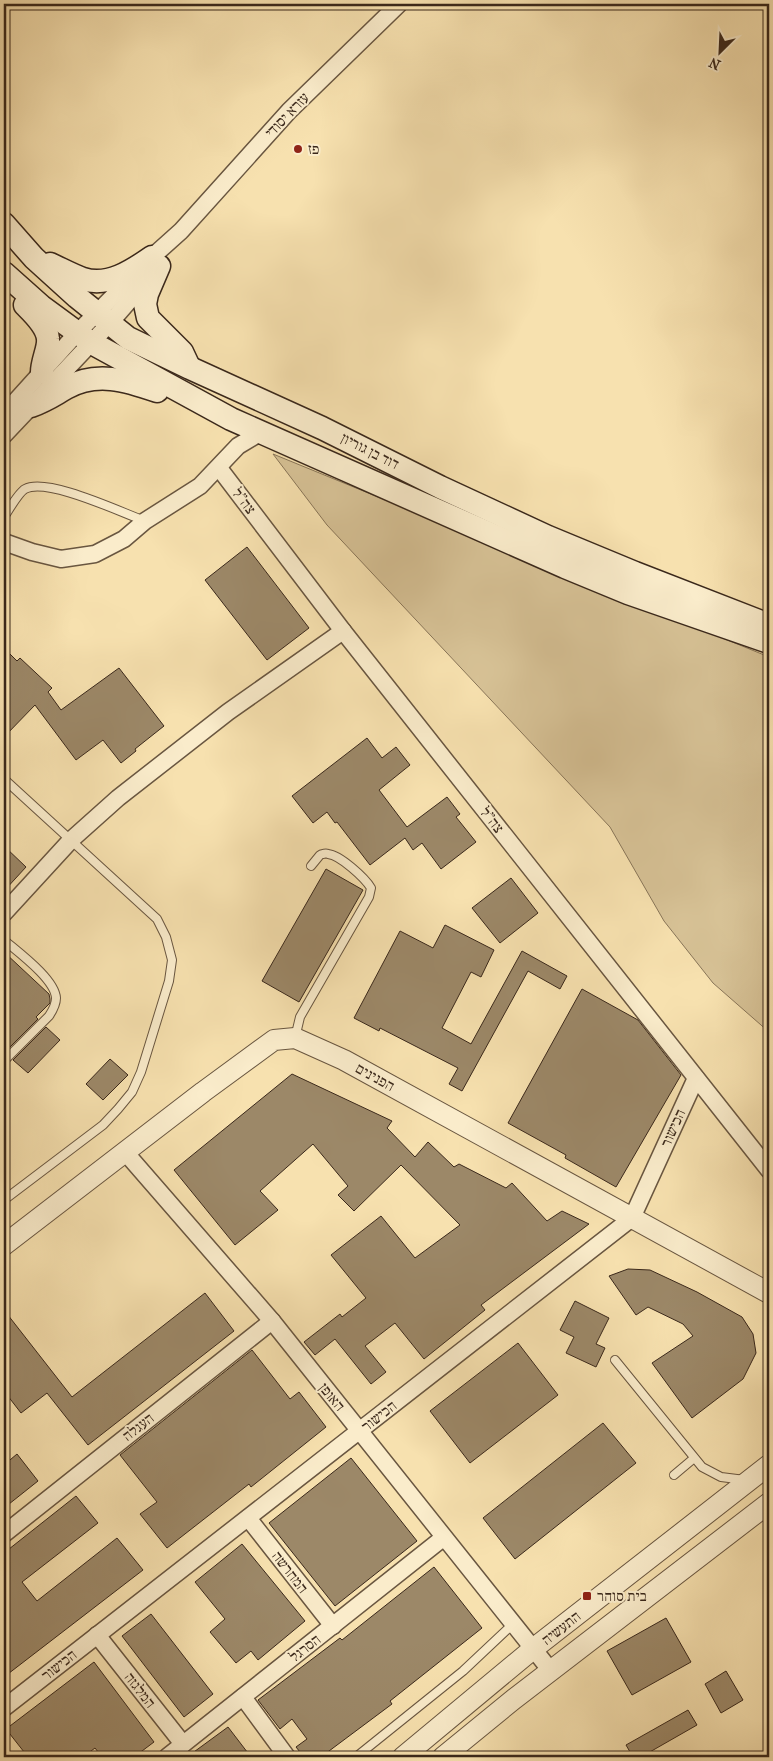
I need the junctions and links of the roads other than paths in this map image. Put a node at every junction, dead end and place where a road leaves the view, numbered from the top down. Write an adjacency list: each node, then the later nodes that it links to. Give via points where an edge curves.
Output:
1 (399, 4): 4 (street, עזרא יסודי, via 289,111)
2 (4, 224): 3 (main road, דוד בן גוריון)
3 (34, 258): 4 (main road, via 93,281 108,281); 7 (main road, דוד בן גוריון)
4 (156, 262): 7 (street, עזרא יסודי); 9 (main road, via 145,304 148,318 182,352)
5 (4, 273): 8 (main road, דוד בן גוריון)
6 (4, 280): 10 (main road, via 43,326 48,340)
7 (103, 318): 8 (street, עזרא יסודי); 9 (main road, דוד בן גוריון, via 128,338)
8 (83, 338): 10 (street, עזרא יסודי); 11 (main road, דוד בן גוריון); 12 (street, עזרא יסודי)
9 (190, 368): 20 (main road, דוד בן גוריון, via 548,537 635,574)
10 (42, 372): 13 (street, עזרא יסודי)
11 (197, 401): 12 (main road, via 132,382 97,378 67,387 48,400); 15 (main road, דוד בן גוריון)
12 (31, 406): 14 (street, עזרא יסודי)
13 (4, 414)
14 (4, 435)
15 (284, 442): 16 (street, via 258,434 238,446); 22 (main road, דוד בן גוריון, via 628,593)
16 (219, 468): 18 (street, via 200,486); 21 (street, צה"ל)
17 (4, 517): 18 (lane, via 24,490 38,486 74,494)
18 (145, 521): 19 (street, via 124,539 95,554 61,558)
19 (4, 542)
20 (769, 624)
21 (343, 631): 24 (street, via 228,712 118,798); 30 (street, צה"ל)
22 (769, 642)
23 (4, 779): 24 (lane)
24 (71, 840): 26 (street); 33 (lane, via 157,920 172,960 169,981 132,1092 102,1125)
25 (311, 866): 28 (lane, via 320,855 328,853 366,879 371,888 369,897 300,1017)
26 (4, 913)
27 (4, 940): 29 (lane, via 52,986 56,997 55,1007 49,1016)
28 (295, 1038): 31 (street, via 274,1040); 34 (street, הפנינים, via 344,1060)
29 (4, 1061)
30 (696, 1078): 32 (street, צה"ל); 34 (street, הכישור)
31 (125, 1152): 35 (street); 37 (street, האופן)
32 (769, 1170)
33 (4, 1200)
34 (632, 1218): 36 (street, הפנינים); 39 (street, הכישור)
35 (4, 1245)
36 (769, 1293)
37 (272, 1321): 39 (street, האופן); 46 (street, העגלה)
38 (616, 1360): 40 (lane)
39 (360, 1431): 45 (street, הכישור); 47 (street, האופן)
40 (693, 1458): 42 (lane); 43 (lane, via 721,1477)
41 (769, 1465): 43 (street, התעשיה)
42 (674, 1475)
43 (750, 1480): 51 (street, התעשיה)
44 (769, 1503): 52 (street, התעשיה)
45 (248, 1518): 49 (street, המחרשה); 50 (street, הכישור)
46 (4, 1534)
47 (444, 1538): 48 (street, האופן); 49 (street, הסרגל)
48 (513, 1624): 51 (street, האופן); 58 (lane, via 463,1671)
49 (333, 1626): 53 (street, הסרגל)
50 (97, 1635): 54 (street, הכישור); 55 (street, המלגזה)
51 (533, 1649): 52 (street, האופן); 59 (street, התעשיה)
52 (551, 1671): 60 (street, התעשיה)
53 (243, 1697): 55 (street, הסרגל); 57 (street)
54 (4, 1708)
55 (184, 1744): 56 (street, הסרגל)
56 (167, 1757)
57 (287, 1757)
58 (356, 1757)
59 (403, 1757)
60 (442, 1757)

